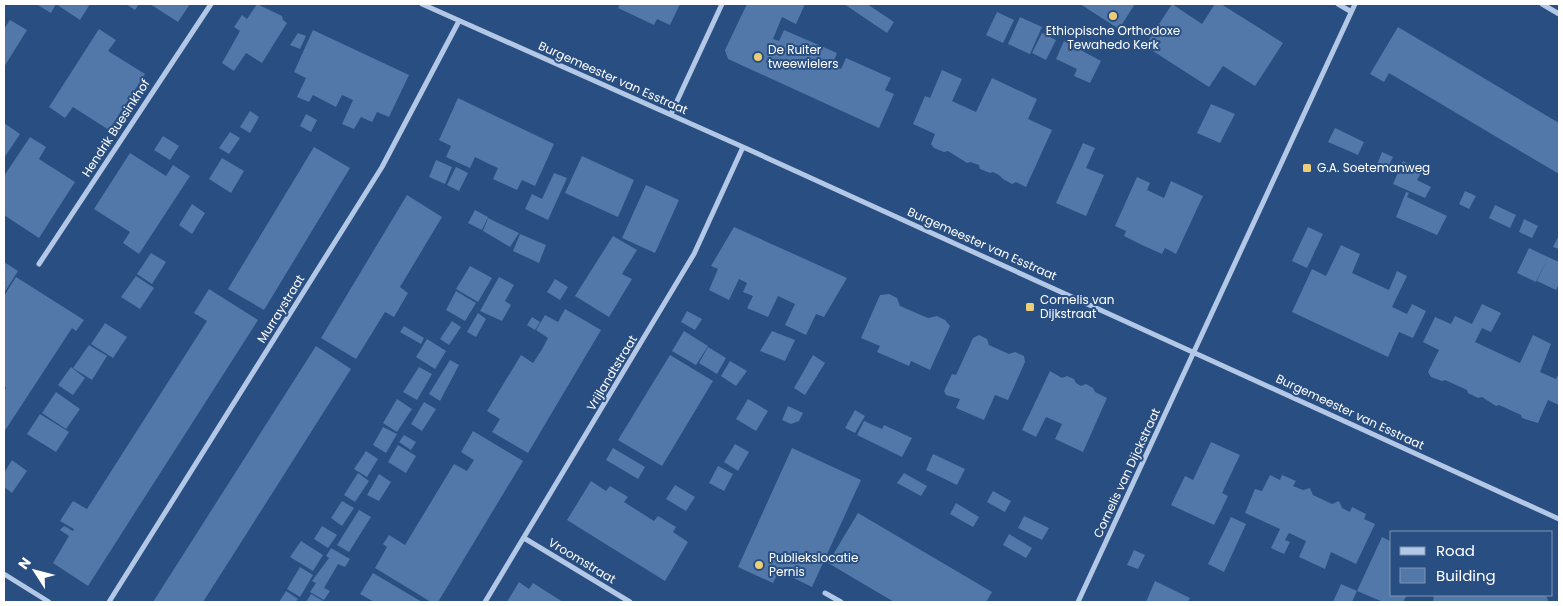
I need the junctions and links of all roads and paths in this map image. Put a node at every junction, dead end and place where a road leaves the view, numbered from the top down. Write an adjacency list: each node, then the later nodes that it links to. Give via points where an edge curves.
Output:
1 (210, 4): 12 (street, Hendrik Buesinkhof)
2 (422, 4): 9 (street, Burgemeester van Esstraat)
3 (722, 4): 10 (street)
4 (1338, 4): 7 (street)
5 (1355, 4): 7 (street)
6 (1542, 4): 8 (street)
7 (1350, 11): 13 (street)
8 (1559, 14)
9 (459, 21): 10 (street, Burgemeester van Esstraat); 19 (street, Murraystraat, via 382,167)
10 (671, 114): 11 (street, Burgemeester van Esstraat)
11 (743, 146): 13 (street, Burgemeester van Esstraat); 15 (street, Vrijlandtstraat, via 694,254)
12 (39, 264)
13 (1194, 352): 14 (street, Burgemeester van Esstraat); 23 (street, Cornelis van Dijckstraat)
14 (1559, 519)
15 (524, 538): 20 (street, Vrijlandtstraat); 21 (street, Vroomstraat)
16 (4, 574): 18 (street)
17 (825, 593): 22 (street)
18 (49, 602)
19 (108, 602)
20 (485, 602)
21 (630, 602)
22 (841, 602)
23 (1078, 602)

